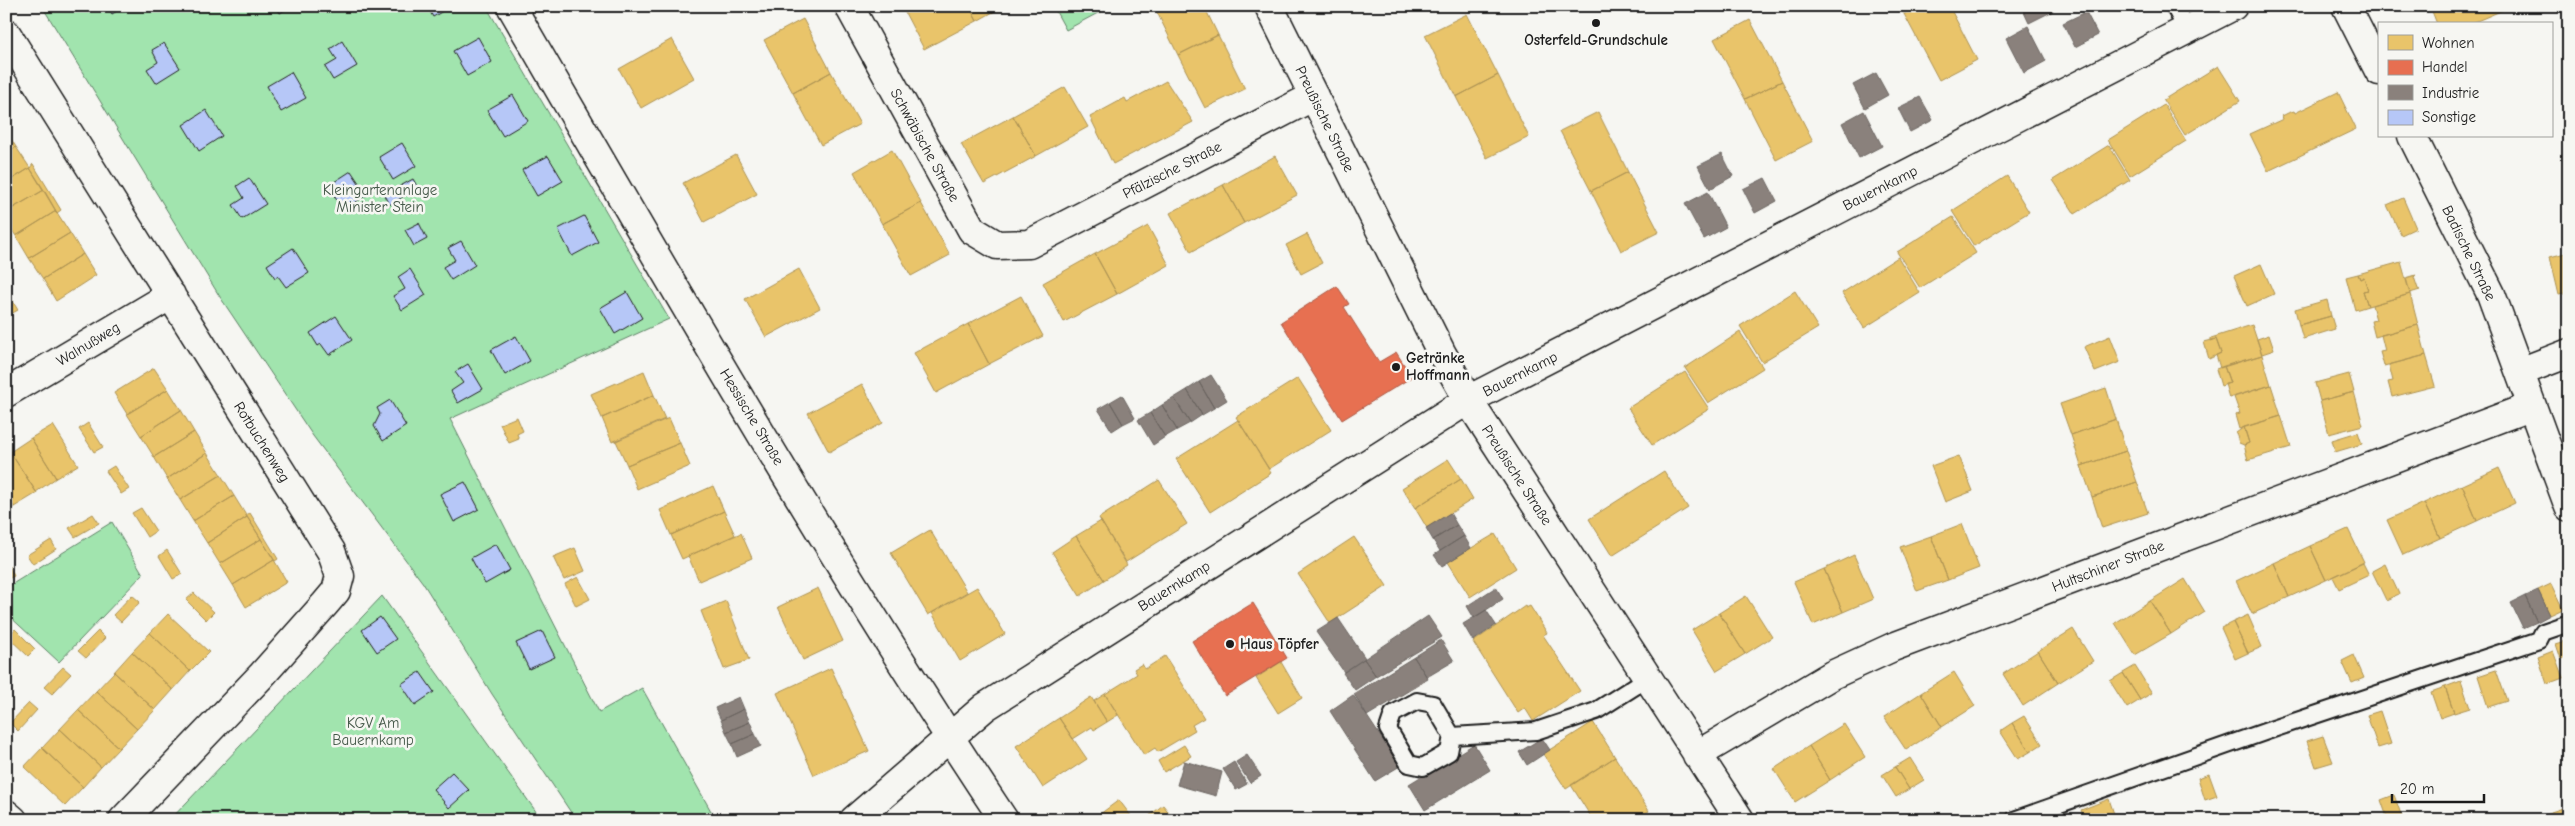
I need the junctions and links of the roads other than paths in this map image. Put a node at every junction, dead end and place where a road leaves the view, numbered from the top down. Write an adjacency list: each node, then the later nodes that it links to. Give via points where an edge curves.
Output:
1 (511, 6): 23 (street, Hessische Straße, via 692,319 845,573)
2 (849, 6): 12 (street, Schwäbische Straße, via 972,230 997,245)
3 (1269, 6): 10 (street, Preußische Straße)
4 (2174, 6): 7 (lane)
5 (2233, 6): 7 (street, Bauernkamp)
6 (2346, 6): 9 (street)
7 (2187, 30): 17 (street, Bauernkamp)
8 (6, 33): 13 (street, Rotbuchenweg)
9 (2378, 69)
10 (1314, 96): 12 (street, Pfälzische Straße); 17 (street, Preußische Straße)
11 (2413, 138): 15 (street, Badische Straße, via 2491,294)
12 (1029, 244)
13 (171, 295): 16 (street, Walnußweg); 27 (street, Rotbuchenweg, via 331,551 340,576 336,591 302,633)
14 (2569, 353): 15 (street)
15 (2520, 372): 18 (street, Badische Straße)
16 (6, 394)
17 (1468, 400): 21 (street, Preußische Straße); 23 (street, Bauernkamp, via 985,707)
18 (2532, 406): 19 (street, Badische Straße); 24 (street, Hultschiner Straße, via 1893,647 1832,675)
19 (2569, 507)
20 (2569, 623): 31 (lane, via 2543,632 2539,640)
21 (1648, 678): 22 (lane, via 1596,712 1536,730); 24 (street, Preußische Straße)
22 (1452, 736)
23 (950, 738): 28 (street, Bauernkamp); 29 (street, Hessische Straße)
24 (1697, 755): 30 (street, Preußische Straße)
25 (6, 814): 26 (street)
26 (13, 820)
27 (123, 820)
28 (854, 820)
29 (1004, 820)
30 (1740, 820)
31 (2014, 820)

